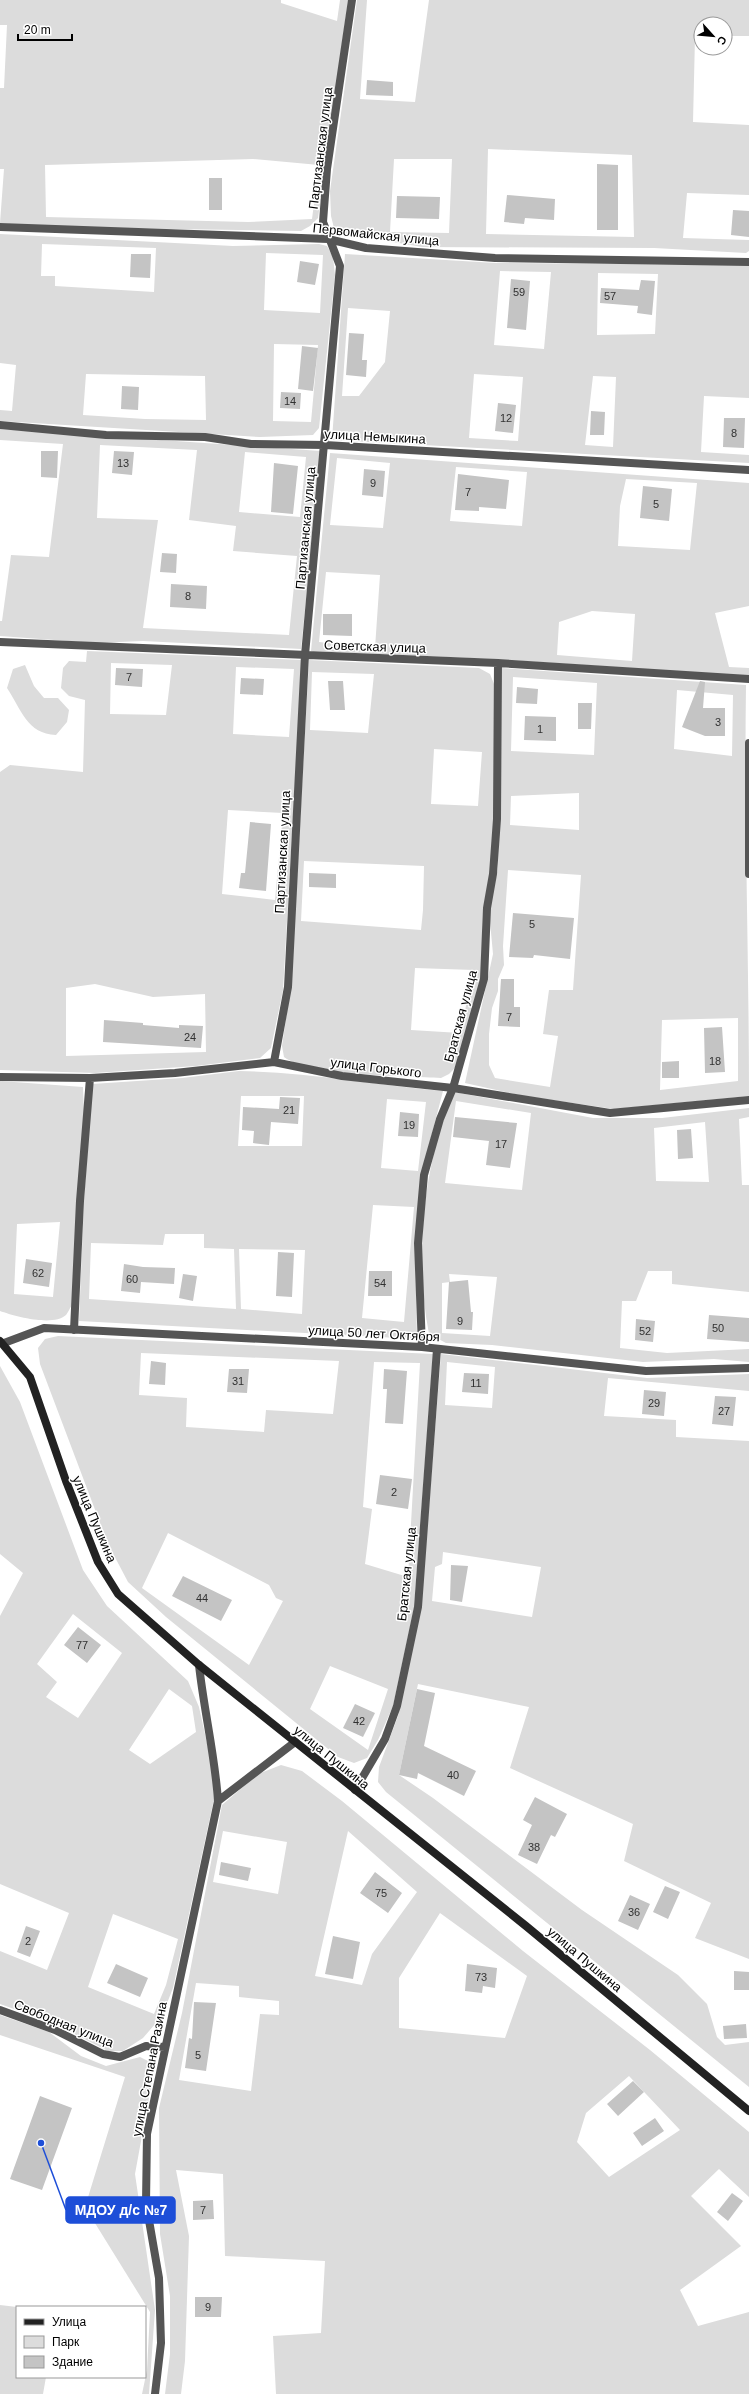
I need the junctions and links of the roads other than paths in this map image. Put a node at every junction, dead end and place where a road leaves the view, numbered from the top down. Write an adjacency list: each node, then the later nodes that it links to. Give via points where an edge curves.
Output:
1 (352, 0): 3 (street, Партизанская улица, via 327,169 323,222)
2 (0, 227): 3 (street, Первомайская улица)
3 (328, 239): 4 (street, Первомайская улица, via 366,248 494,258); 6 (street, Партизанская улица, via 340,266)
4 (749, 262)
5 (0, 425): 6 (street, улица Немыкина, via 106,435 205,437 251,444)
6 (325, 445): 7 (street, улица Немыкина); 9 (street, Партизанская улица)
7 (749, 470)
8 (0, 642): 9 (street, Советская улица)
9 (305, 655): 10 (street, Советская улица); 14 (street, Партизанская улица, via 288,987)
10 (498, 663): 11 (street, Советская улица); 17 (street, Братская улица, via 497,820 494,874 487,908 484,979)
11 (749, 679)
12 (749, 743): 13 (street)
13 (749, 874)
14 (274, 1062): 16 (street, улица Горького, via 175,1073); 17 (street, улица Горького, via 342,1076)
15 (0, 1077): 16 (street, улица Горького)
16 (90, 1078): 19 (street, via 80,1201)
17 (453, 1088): 18 (street, улица Горького, via 610,1113); 21 (street, Братская улица, via 440,1119 424,1175 418,1243)
18 (749, 1100)
19 (74, 1330): 20 (street, улица 50 лет Октября, via 44,1328); 21 (street, улица 50 лет Октября)
20 (2, 1342): 24 (main road, улица Пушкина, via 30,1377 66,1481 98,1562 118,1594)
21 (422, 1347): 22 (street, улица 50 лет Октября)
22 (437, 1348): 23 (street, улица 50 лет Октября, via 646,1371); 26 (street, Братская улица, via 418,1607 397,1706 385,1739)
23 (749, 1368)
24 (199, 1665): 25 (main road, улица Пушкина); 27 (street, улица Степана Разина, via 203,1706 215,1761)
25 (295, 1742): 26 (main road, улица Пушкина); 27 (street)
26 (355, 1790): 30 (main road, улица Пушкина, via 526,1926)
27 (218, 1801): 29 (street, улица Степана Разина)
28 (0, 2010): 29 (street, Свободная улица, via 55,2030 103,2054 120,2057 146,2046)
29 (165, 2047): 31 (street, улица Степана Разина, via 147,2134 146,2202 159,2278 161,2343)
30 (749, 2111)
31 (155, 2394)

